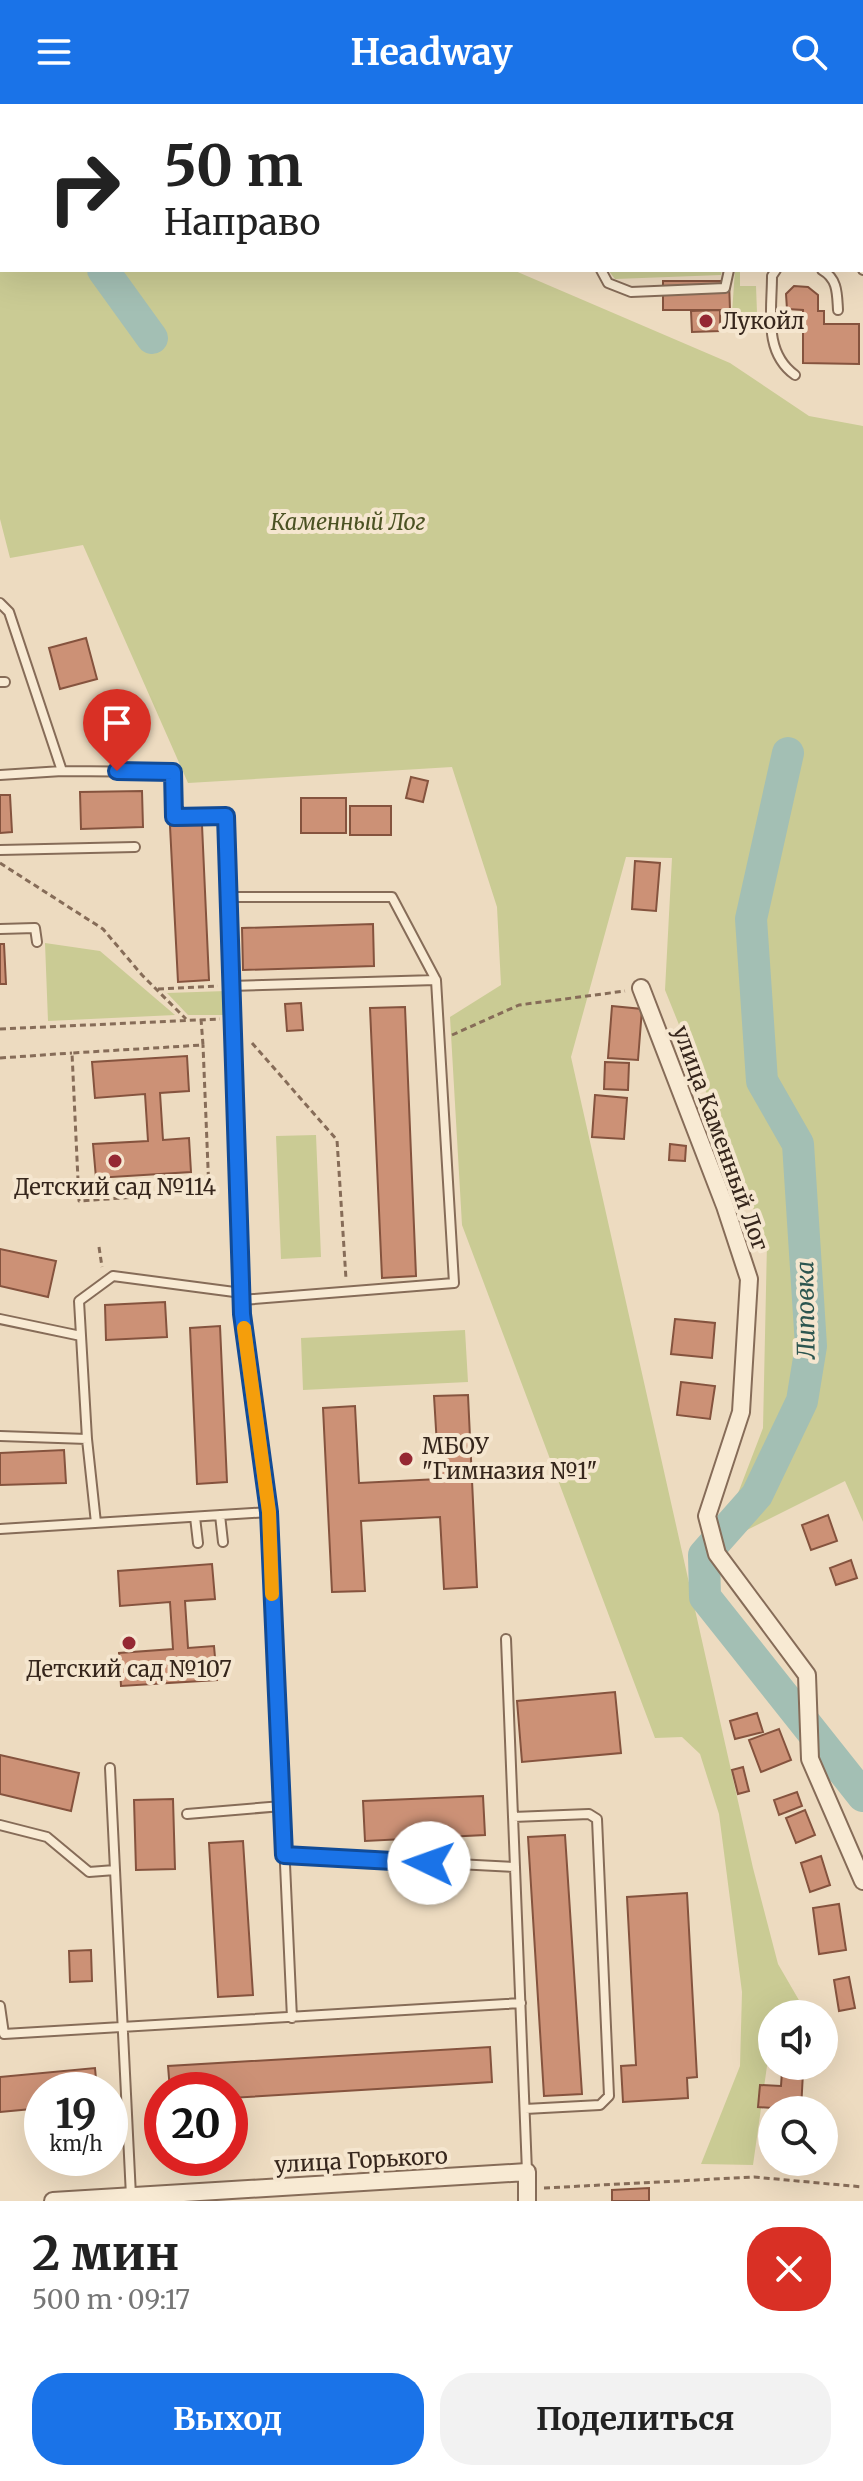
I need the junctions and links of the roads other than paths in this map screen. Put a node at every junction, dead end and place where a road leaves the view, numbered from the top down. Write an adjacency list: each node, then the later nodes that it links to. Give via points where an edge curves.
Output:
1 (602, 272): 2 (lane, via 608,283 631,292 725,288)
2 (729, 272)
3 (775, 272): 6 (lane, via 772,342)
4 (826, 272): 5 (lane, via 837,288)
5 (838, 310)
6 (795, 375)
7 (0, 603): 8 (lane, via 9,612)
8 (62, 771): 9 (lane); 12 (lane, via 173,772 174,817 226,816)
9 (0, 775)
10 (135, 847): 11 (lane)
11 (0, 850)
12 (228, 897): 15 (lane, via 392,897); 16 (lane)
13 (0, 929): 14 (lane, via 35,928)
14 (37, 942)
15 (436, 980): 16 (lane); 18 (lane, via 454,1283)
16 (230, 986): 18 (lane)
17 (641, 988): 39 (street, улица Каменный Лог, via 749,1279 741,1412 707,1516 717,1554 807,1675 810,1759)
18 (242, 1297): 20 (lane, via 113,1276 79,1301); 23 (lane)
19 (0, 1319): 20 (lane)
20 (81, 1336): 22 (lane)
21 (0, 1436): 22 (lane)
22 (87, 1439): 26 (lane)
23 (269, 1512): 24 (lane); 32 (lane)
24 (220, 1515): 25 (lane); 28 (lane)
25 (195, 1517): 26 (lane); 29 (lane)
26 (96, 1523): 27 (lane)
27 (0, 1529)
28 (223, 1542)
29 (198, 1543)
30 (506, 1639): 34 (lane)
31 (110, 1768): 38 (lane)
32 (282, 1806): 33 (lane); 36 (lane)
33 (187, 1814)
34 (513, 1817): 37 (lane); 44 (lane, via 589,1814 597,1819 609,2096 600,2105)
35 (0, 1825): 38 (lane, via 47,1837 89,1872)
36 (284, 1855): 37 (lane); 42 (lane)
37 (515, 1867): 40 (lane)
38 (115, 1870): 43 (lane)
39 (863, 1881)
40 (521, 2003): 42 (lane); 44 (lane)
41 (0, 2006): 43 (lane, via 4,2034)
42 (292, 2018): 43 (lane)
43 (123, 2028): 46 (lane)
44 (525, 2109): 45 (lane)
45 (527, 2187): 46 (street, улица Горького)
46 (131, 2199): 47 (street, улица Горького)
47 (53, 2201)

